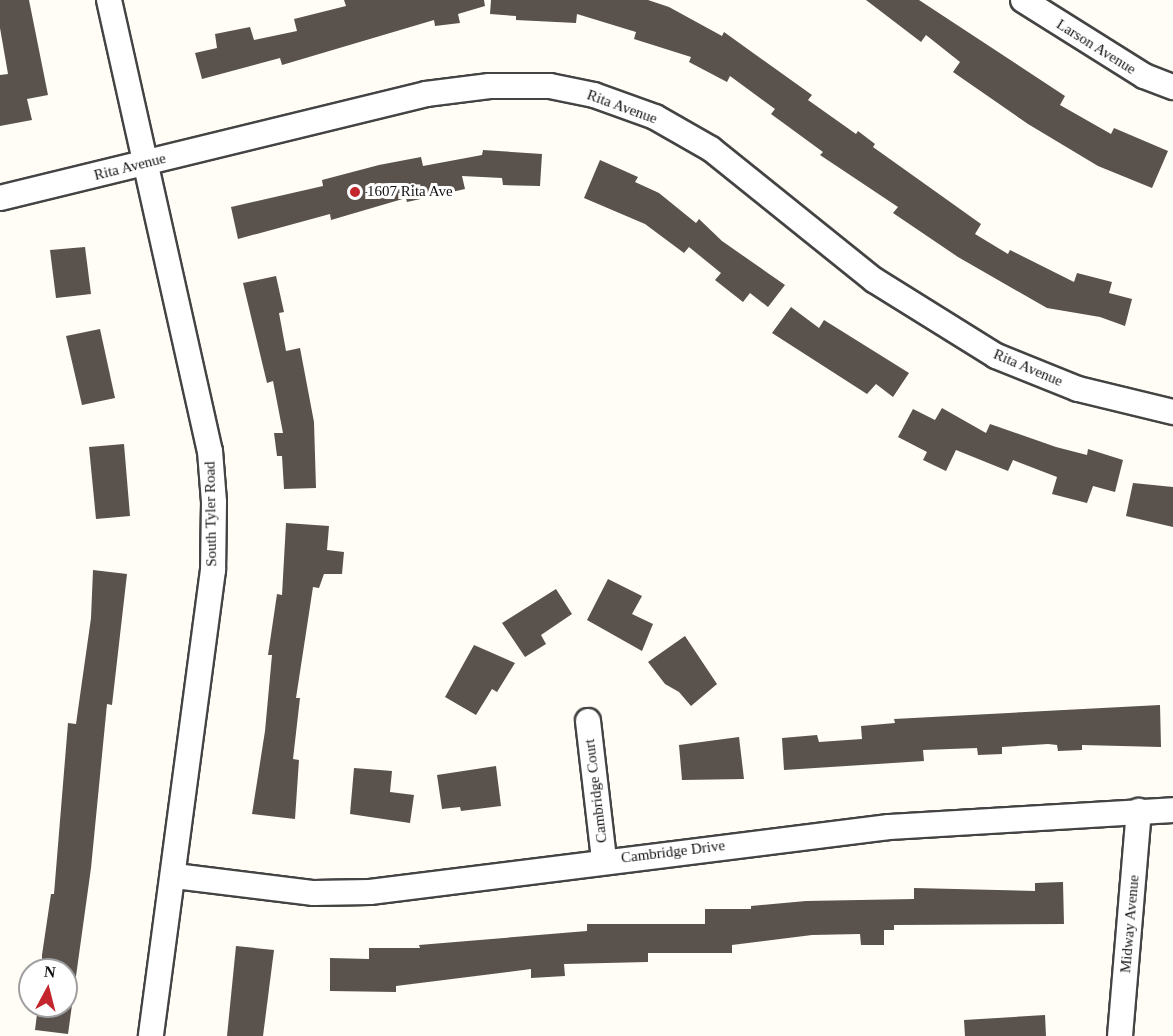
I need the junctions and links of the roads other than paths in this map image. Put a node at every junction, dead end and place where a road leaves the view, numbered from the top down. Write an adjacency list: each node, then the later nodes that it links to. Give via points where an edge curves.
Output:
1 (109, 0): 4 (street, South Tyler Road)
2 (1023, 0): 3 (street, Larson Avenue, via 1144,76)
3 (1173, 87)
4 (147, 163): 5 (street, Rita Avenue); 6 (street, Rita Avenue, via 426,94 489,86 550,86 594,94 655,117 711,149 874,280 996,356 1078,389); 11 (street, South Tyler Road, via 210,451 214,502 213,570)
5 (0, 198)
6 (1173, 412)
7 (588, 721): 10 (street, Cambridge Court)
8 (1173, 810): 9 (street, Cambridge Drive)
9 (1139, 811): 10 (street, Cambridge Drive, via 900,826); 13 (street, Midway Avenue)
10 (604, 860): 11 (street, Cambridge Drive, via 370,892 314,893)
11 (175, 876): 12 (street, South Tyler Road)
12 (151, 1036)
13 (1120, 1036)

